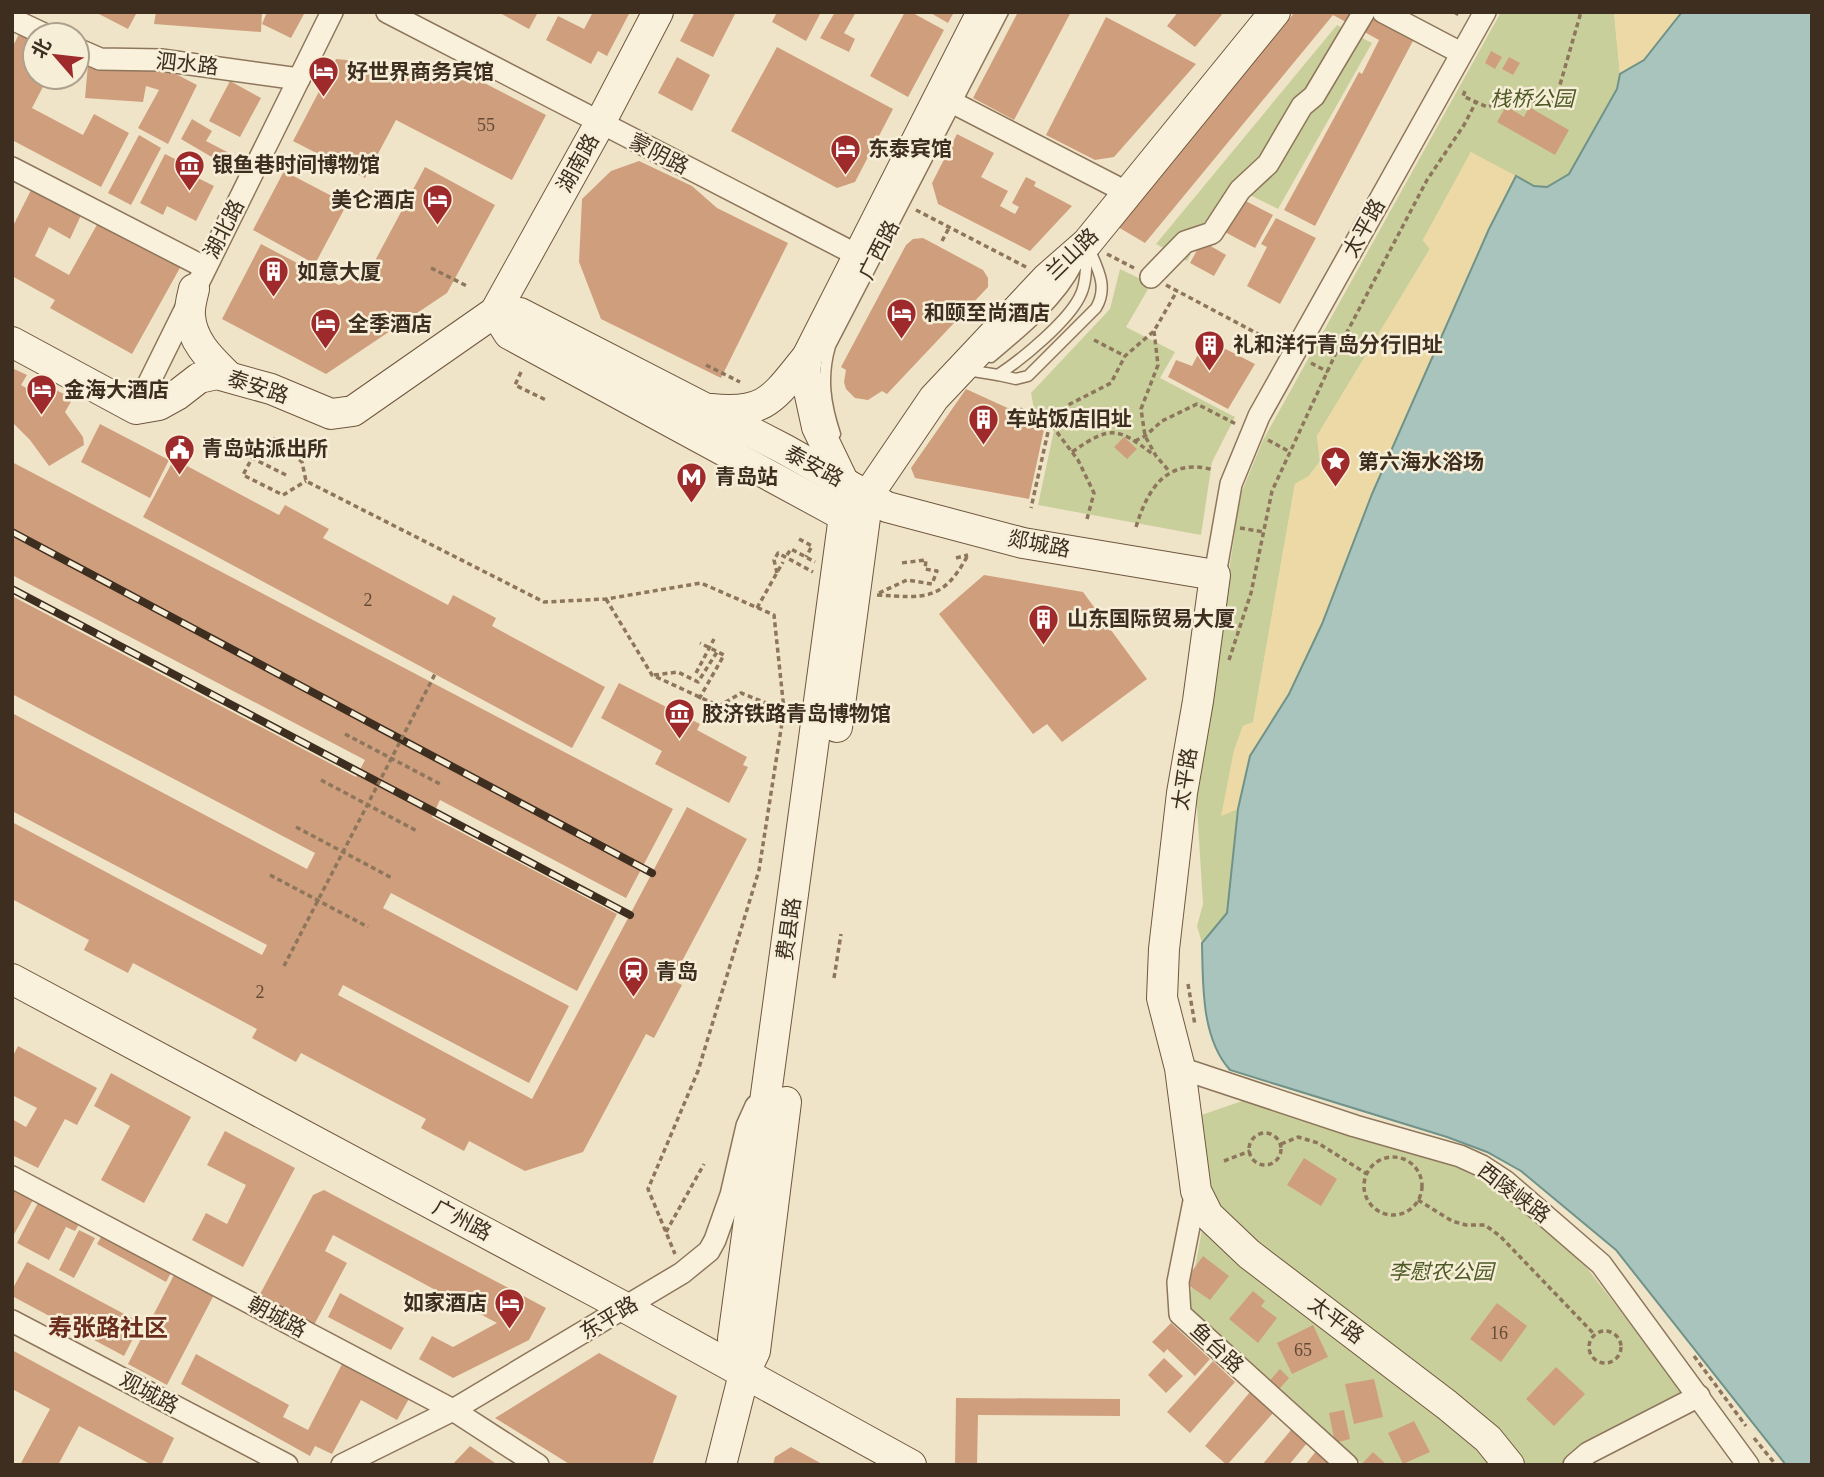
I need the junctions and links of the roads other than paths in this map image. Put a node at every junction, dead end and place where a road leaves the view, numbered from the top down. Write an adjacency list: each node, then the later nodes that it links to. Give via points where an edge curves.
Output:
1 (332, 12): 12 (street, 湖北路)
2 (387, 12): 14 (street, 蒙阴路)
3 (658, 12): 14 (main road, 湖南路)
4 (982, 12): 13 (main road, 广西路)
5 (1003, 12): 13 (lane, 广西路)
6 (1275, 12): 16 (main road, 兰山路)
7 (1364, 12): 19 (street, via 1268,164 1240,190 1212,233 1185,242)
8 (1383, 12): 10 (street)
9 (1485, 12): 10 (street, 太平路)
10 (1461, 53): 33 (street, 太平路, via 1259,416 1231,484)
11 (91, 55): 12 (street, 泗水路)
12 (299, 79): 20 (street, 湖北路)
13 (948, 100): 16 (street); 18 (main road, 广西路); 30 (lane, 广西路, via 830,346 824,394)
14 (600, 124): 18 (street, 蒙阴路); 21 (main road, 湖南路)
15 (12, 168): 20 (street)
16 (1128, 193): 17 (main road, 兰山路)
17 (1087, 243): 25 (main road, 兰山路, via 1047,278); 26 (lane, via 1082,291 1073,308); 26 (lane, via 1101,275 1103,296 1096,308 1028,376)
18 (857, 256): 24 (main road, 广西路)
19 (1151, 277)
20 (199, 278): 27 (main road, via 189,315 196,340); 28 (street, 湖北路)
21 (495, 312): 27 (main road, 泰安路, via 353,411 331,414); 29 (main road, 泰安路, via 520,313); 32 (main road, 泰安路, via 509,334)
22 (12, 320): 28 (main road)
23 (12, 342): 28 (main road)
24 (807, 357): 29 (main road, 广西路, via 778,392 759,406 737,412); 31 (main road, via 805,372 817,427)
25 (967, 370): 26 (lane); 31 (main road, 兰山路, via 934,398)
26 (998, 375)
27 (228, 376): 28 (main road, 泰安路, via 199,378 159,405)
28 (140, 400)
29 (703, 408): 31 (main road, 泰安路)
30 (840, 443)
31 (856, 483): 32 (main road); 33 (main road, 郯城路, via 887,507 1023,543); 47 (main road, 费县路, via 755,1351)
32 (844, 516): 38 (main road, 费县路)
33 (1215, 575): 37 (main road, 太平路, via 1164,949 1162,998)
34 (12, 979): 35 (main road, 广州路)
35 (92, 1022): 36 (lane); 44 (main road, 广州路)
36 (125, 1025)
37 (1180, 1068): 43 (main road, 太平路); 48 (street, 西陵峡路, via 1482,1166 1601,1264)
38 (769, 1077): 45 (street, 东平路, via 747,1126 731,1195 709,1251); 47 (main road, 费县路, via 733,1339)
39 (280, 1109): 40 (lane)
40 (292, 1116)
41 (316, 1128): 44 (lane, via 436,1193)
42 (12, 1177): 49 (street, 朝城路)
43 (1196, 1191): 55 (street, 鱼台路, via 1178,1282 1180,1314); 56 (main road, 太平路, via 1208,1215 1249,1254 1437,1397 1488,1439)
44 (473, 1226): 45 (main road, 广州路)
45 (626, 1308): 47 (main road, 广州路); 49 (street, 东平路)
46 (12, 1321): 50 (street, 观城路)
47 (744, 1374): 53 (main road, 费县路); 54 (main road, 广州路)
48 (1699, 1396): 57 (street); 58 (street, 西陵峡路)
49 (453, 1410): 51 (street, 东平路); 52 (street, 朝城路)
50 (287, 1465)
51 (342, 1465)
52 (538, 1465)
53 (721, 1465)
54 (911, 1465)
55 (1347, 1465)
56 (1509, 1465)
57 (1574, 1465)
58 (1748, 1465)

